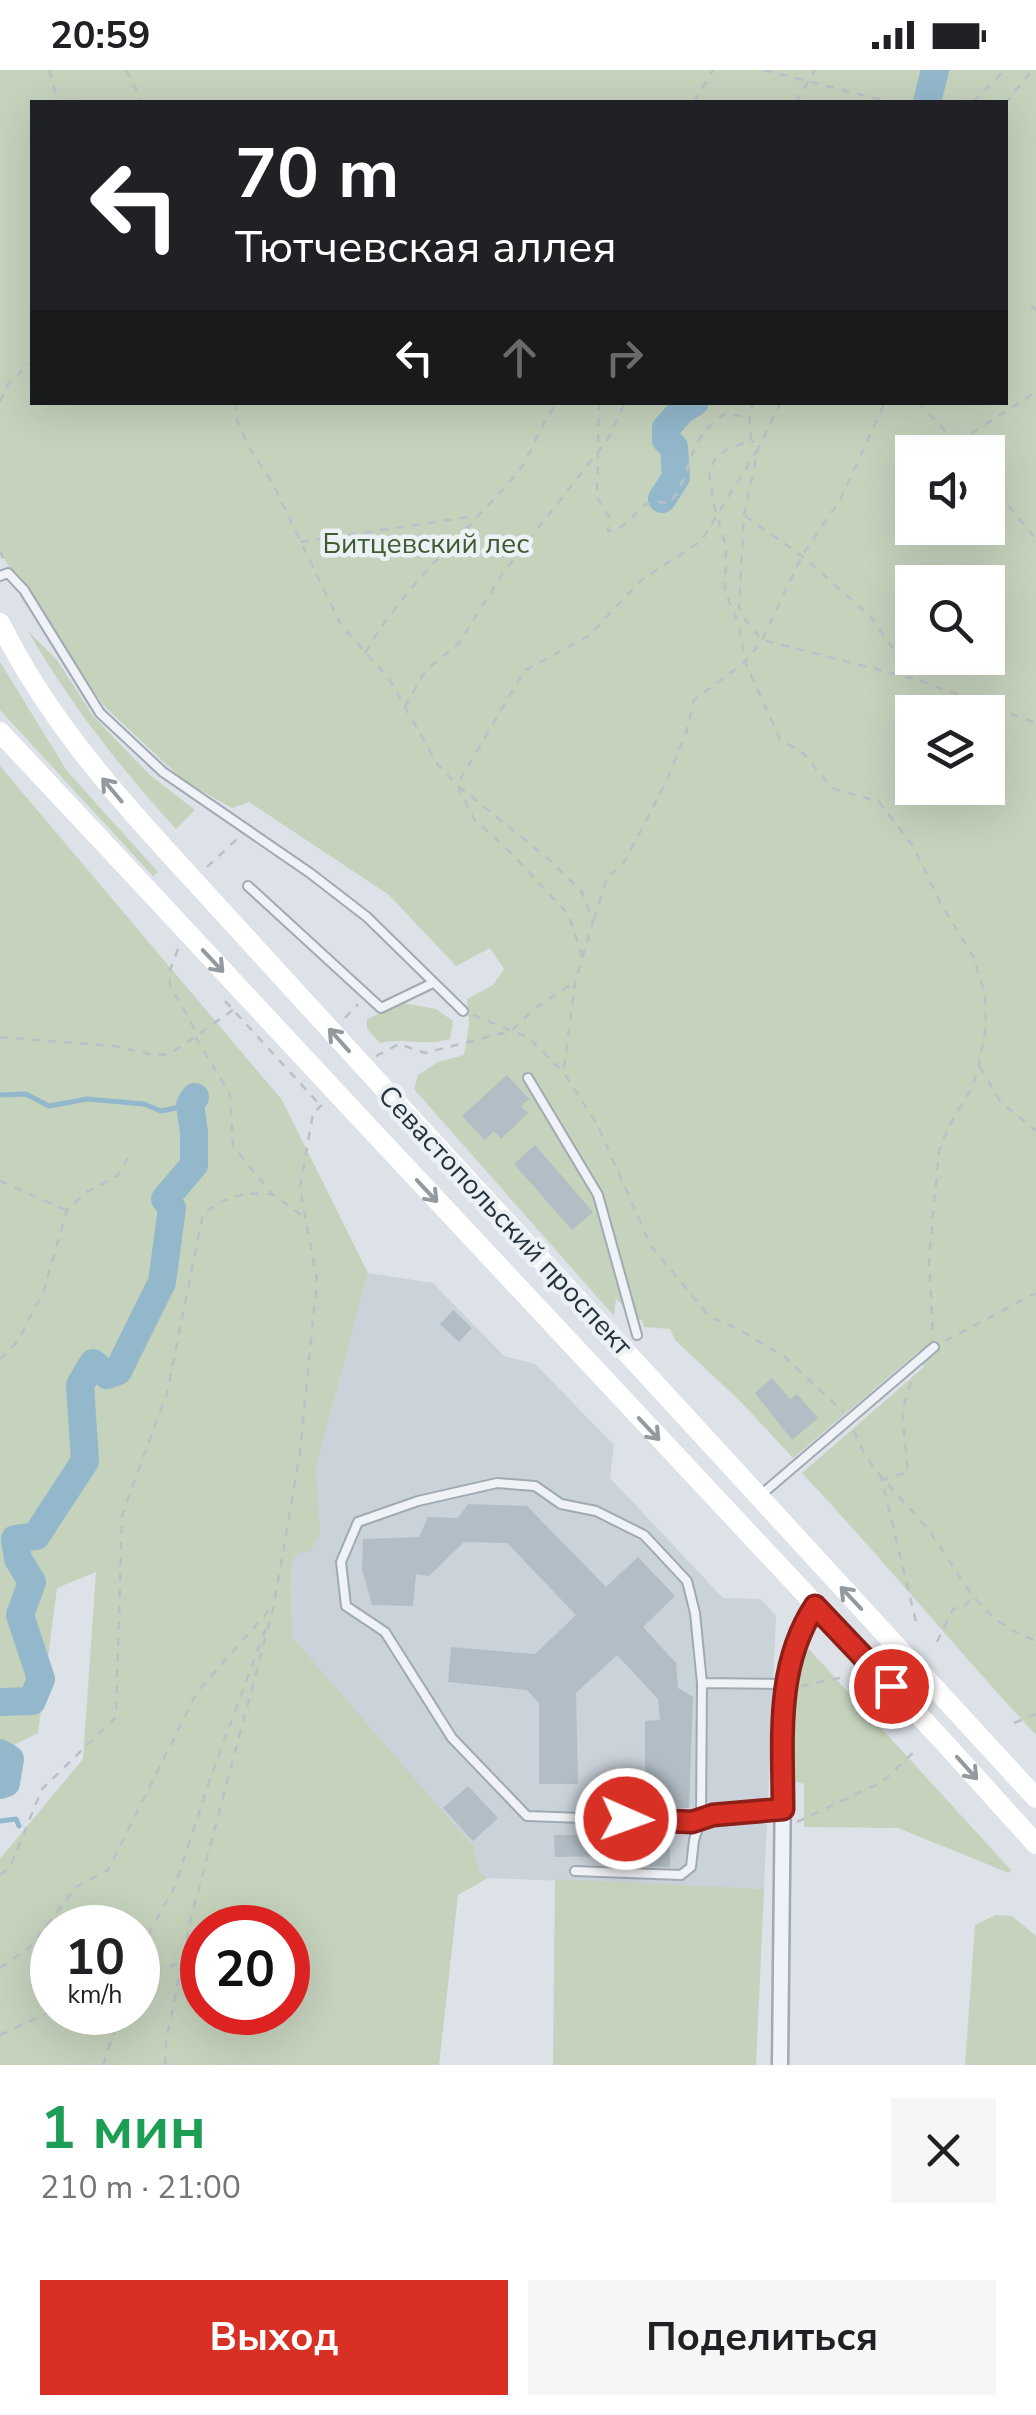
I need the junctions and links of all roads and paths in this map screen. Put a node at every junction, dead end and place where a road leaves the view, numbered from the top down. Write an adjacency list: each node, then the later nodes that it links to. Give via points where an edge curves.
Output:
1 (48, 70): 9 (path)
2 (126, 70): 10 (path)
3 (712, 70): 11 (path)
4 (764, 70): 8 (path)
5 (816, 70): 8 (path)
6 (1005, 70): 14 (path)
7 (1032, 70): 15 (path)
8 (810, 84): 12 (path); 13 (path)
9 (57, 100)
10 (141, 100)
11 (695, 100)
12 (798, 100)
13 (882, 100)
14 (976, 100)
15 (1008, 100)
16 (1031, 306): 17 (path)
17 (1036, 310)
18 (30, 364): 20 (path)
19 (1036, 392): 31 (path)
20 (0, 402)
21 (236, 405): 40 (path, via 250,448)
22 (556, 405): 36 (path, via 519,471)
23 (599, 405): 34 (path)
24 (623, 405): 34 (path)
25 (754, 405): 29 (path)
26 (780, 405): 33 (path)
27 (885, 405): 41 (path, via 840,500)
28 (921, 405): 30 (path)
29 (750, 419): 32 (path); 34 (path, via 726,413 712,422 670,503 646,504 616,531 608,531 597,497)
30 (951, 435)
31 (969, 435)
32 (751, 440): 33 (path); 37 (path, via 726,450 709,471)
33 (758, 449): 37 (path); 38 (path)
34 (598, 452): 48 (path, via 503,573 458,644 425,671)
35 (1005, 502): 39 (path)
36 (478, 515): 40 (path); 45 (path, via 384,619)
37 (717, 515): 46 (path, via 726,547 726,591); 51 (path, via 700,542 640,581 590,635 524,671)
38 (744, 515): 41 (path); 44 (path, via 740,607)
39 (1036, 539)
40 (301, 542): 45 (path, via 341,625)
41 (802, 556): 44 (path); 47 (path, via 870,616)
42 (0, 576): 52 (lane, via 8,573 24,590 100,713 163,772)
43 (0, 623): 85 (main road, Севастопольский проспект, one-way to 43, bridge, via 114,794 23,670)
44 (762, 640): 46 (path); 47 (path)
45 (364, 654): 48 (path, via 389,679)
46 (745, 662): 55 (path, via 694,700 666,782 626,862 607,878); 68 (path, via 780,739 804,754 832,788 880,802 913,846 973,956 985,994)
47 (914, 678): 49 (path)
48 (404, 708): 51 (path)
49 (1036, 723)
50 (0, 732): 88 (main road, Севастопольский проспект, one-way to 88, bridge)
51 (458, 785): 55 (path, via 582,892); 57 (path, via 483,830 569,915)
52 (246, 831): 53 (path); 59 (lane, via 367,917)
53 (207, 867)
54 (248, 886): 60 (lane)
55 (593, 922): 57 (path)
56 (178, 949): 66 (path, via 170,985)
57 (582, 958): 58 (path)
58 (576, 982): 64 (path); 69 (path)
59 (433, 984): 60 (lane, via 381,1008); 62 (lane)
60 (366, 996): 63 (path)
61 (233, 1010): 66 (path)
62 (463, 1010): 64 (path)
63 (345, 1018)
64 (511, 1032): 67 (path, via 425,1053 399,1044); 69 (path, via 529,1038)
65 (0, 1037): 66 (path, via 154,1055 170,1054)
66 (196, 1038): 75 (path, via 230,1094 233,1146)
67 (384, 1049)
68 (979, 1065): 72 (path, via 1000,1101); 80 (path, via 939,1151 929,1260)
69 (563, 1072): 83 (path, via 597,1124 651,1246 710,1318 784,1357)
70 (528, 1078): 79 (lane, via 598,1195)
71 (313, 1113): 77 (path, via 300,1188)
72 (1036, 1131)
73 (131, 1153): 76 (path, via 117,1176)
74 (0, 1181): 76 (path)
75 (272, 1194): 77 (path); 104 (path, via 226,1196 203,1214 168,1393 122,1516 116,1717 42,1789 10,1867)
76 (67, 1210): 81 (path, via 43,1293 18,1342)
77 (304, 1217): 87 (path, via 318,1280 300,1452)
78 (1036, 1293): 80 (path)
79 (637, 1335)
80 (934, 1347): 82 (lane)
81 (0, 1359)
82 (916, 1360): 83 (lane); 84 (path, via 902,1411 908,1472)
83 (850, 1418): 84 (path); 85 (lane)
84 (882, 1480): 86 (path, via 921,1521); 89 (path)
85 (759, 1497): 98 (main road, Севастопольский проспект, one-way to 85)
86 (970, 1596): 90 (path); 91 (path, via 953,1609)
87 (274, 1605): 105 (path); 106 (path); 107 (path, via 197,1692 108,1870 76,1887 30,1947)
88 (815, 1606): 94 (street, via 799,1630); 102 (main road, Севастопольский проспект, one-way to 102)
89 (916, 1626)
90 (1036, 1641)
91 (936, 1642)
92 (844, 1677): 94 (path)
93 (702, 1684): 94 (lane); 100 (lane); 100 (lane, via 687,1581 644,1535 596,1511 561,1504 535,1486 497,1483 358,1522 342,1562 346,1606 385,1632 452,1738 528,1816)
94 (784, 1687): 99 (street)
95 (1036, 1714): 96 (path)
96 (1014, 1723)
97 (915, 1751): 101 (path, via 882,1782)
98 (1036, 1798)
99 (783, 1809): 100 (lane); 101 (street)
100 (701, 1819): 103 (lane, via 691,1867 681,1875)
101 (782, 1828): 114 (street)
102 (1036, 1844)
103 (575, 1871)
104 (0, 1875)
105 (194, 1905)
106 (160, 1913)
107 (0, 1968)
108 (180, 1976): 113 (path)
109 (30, 2021): 110 (path)
110 (0, 2035)
111 (113, 2035): 112 (path)
112 (103, 2065)
113 (165, 2065)
114 (780, 2065)

